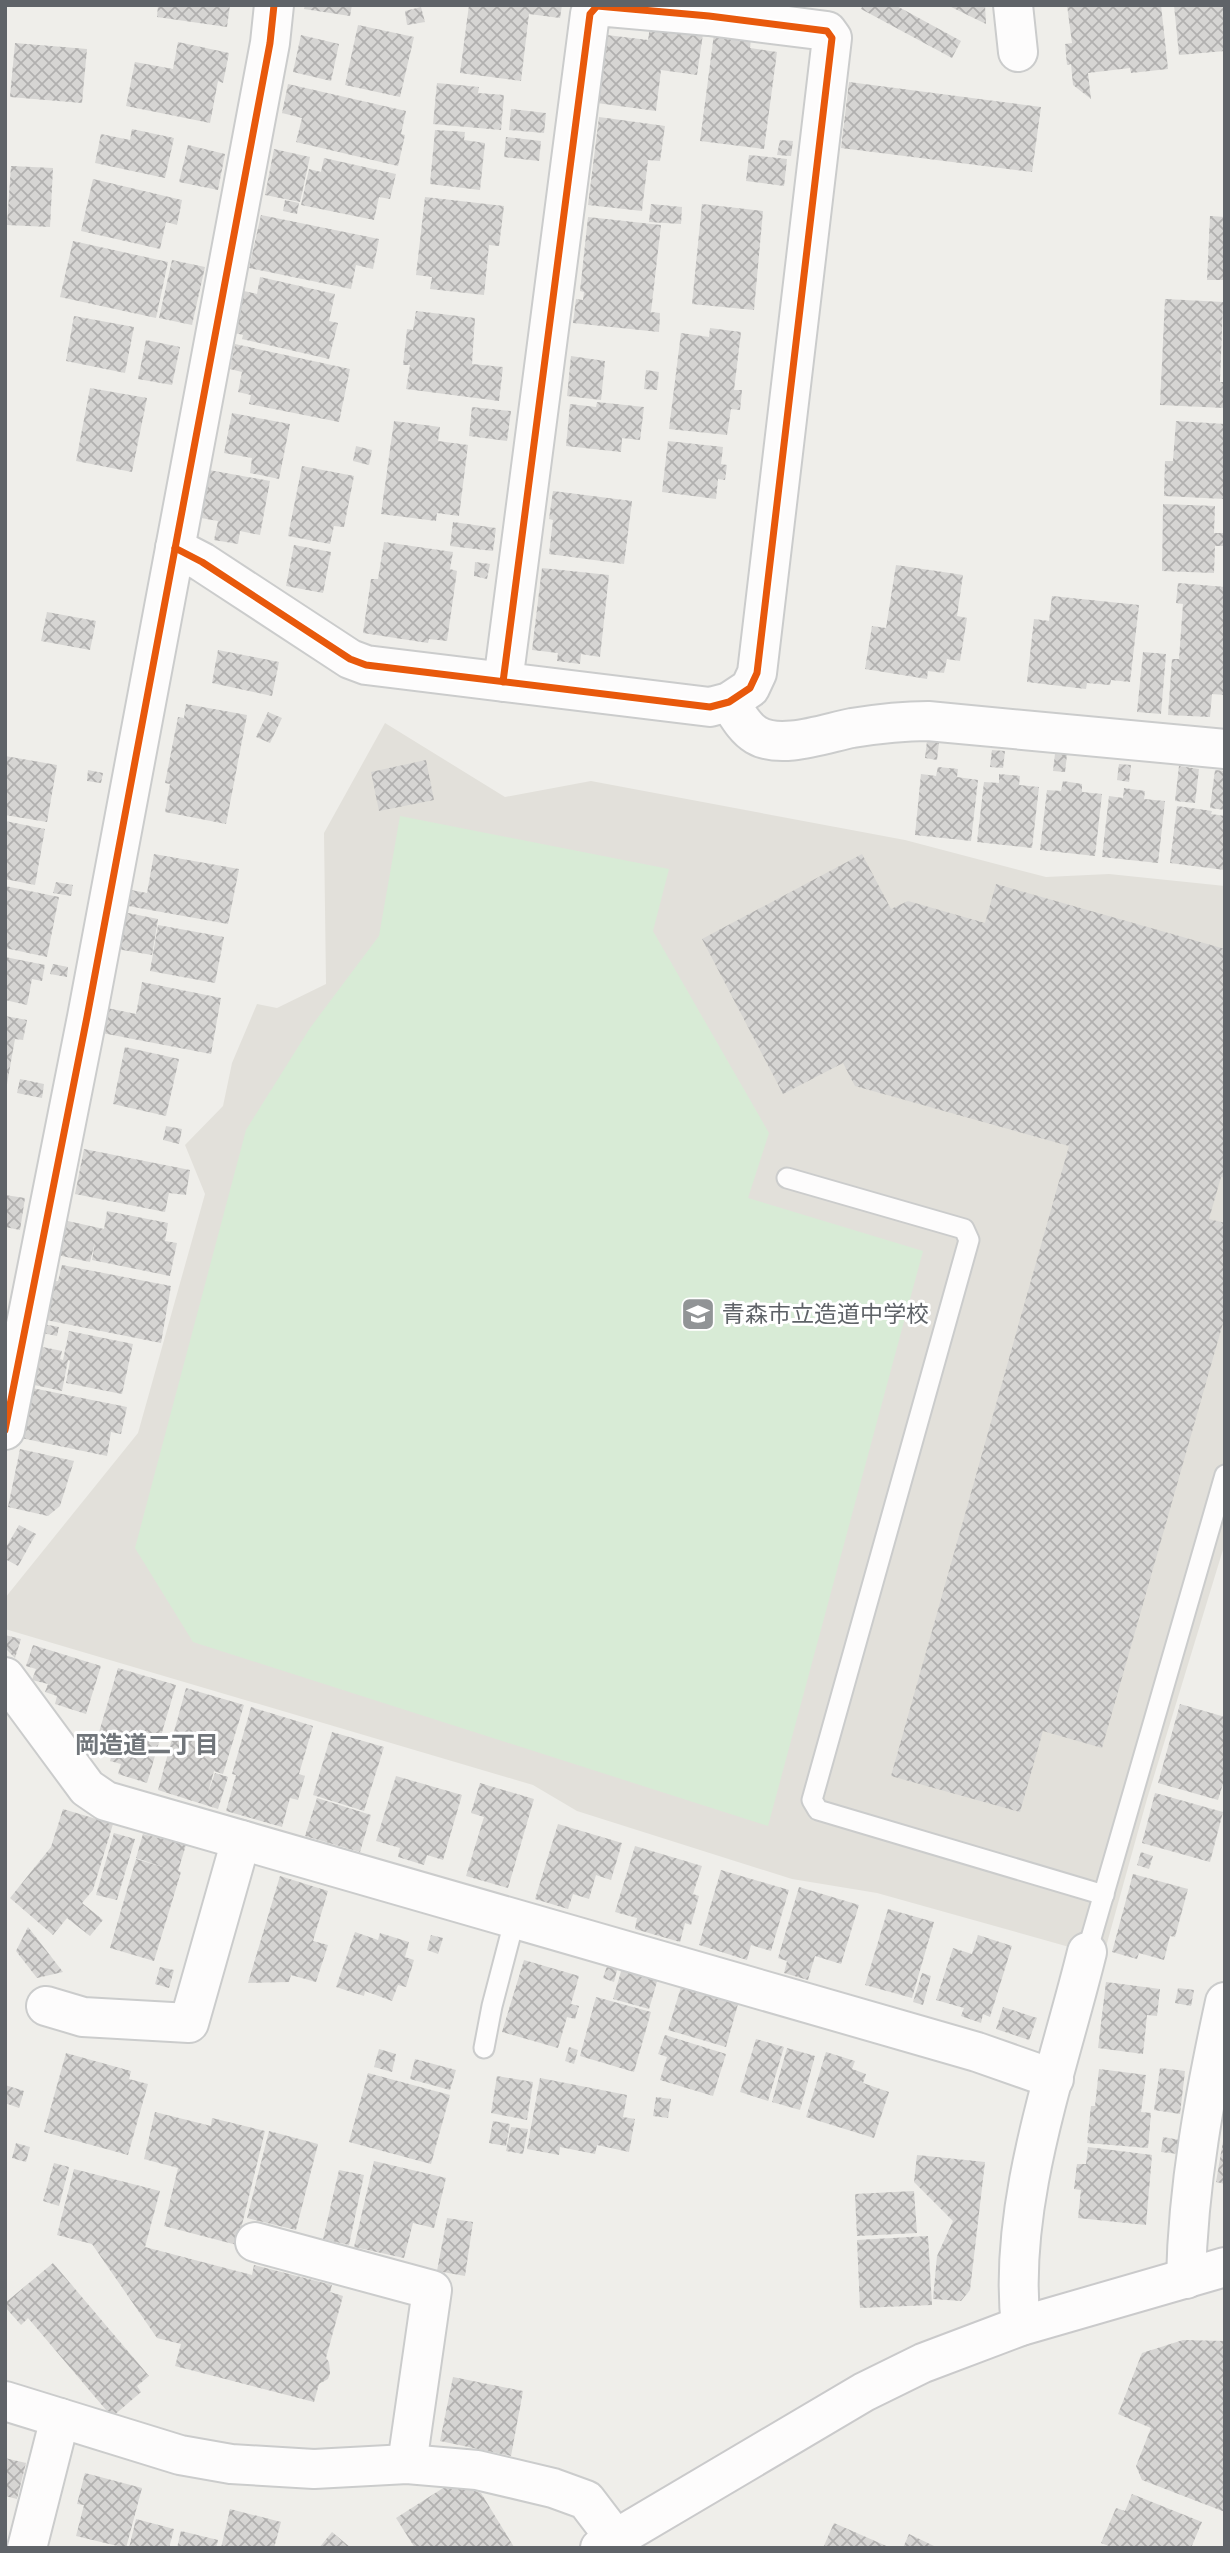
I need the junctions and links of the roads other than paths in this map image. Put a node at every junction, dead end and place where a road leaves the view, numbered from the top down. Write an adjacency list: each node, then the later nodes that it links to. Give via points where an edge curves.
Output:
1 (274, 5): 5 (street)
2 (1013, 5): 4 (street)
3 (708, 10): 6 (street, via 597,6 590,14); 7 (street, via 827,31 832,38 757,673 750,688)
4 (1018, 52)
5 (175, 548): 6 (street, via 350,659 366,665); 10 (street)
6 (503, 682): 7 (street, via 710,707)
7 (729, 702): 8 (street, via 756,735 773,740 928,721)
8 (1225, 750)
9 (787, 1178): 14 (lane, via 964,1229 969,1240 812,1800 818,1810)
10 (5, 1430)
11 (1225, 1475): 14 (lane)
12 (5, 1677): 13 (street, via 87,1788 106,1801)
13 (241, 1840): 15 (street); 18 (street, via 189,2023 83,2017)
14 (1104, 1895): 16 (lane)
15 (515, 1918): 19 (lane); 20 (street, via 977,2052)
16 (1087, 1952): 20 (street)
17 (1225, 2002): 23 (street, via 1193,2166)
18 (46, 2006)
19 (484, 2048)
20 (1054, 2079): 24 (street, via 1021,2235)
21 (255, 2242): 27 (street, via 432,2290)
22 (1225, 2267): 23 (street)
23 (1186, 2279): 24 (street)
24 (1021, 2326): 28 (street, via 923,2363 864,2392)
25 (5, 2401): 26 (street)
26 (60, 2418): 27 (street, via 180,2455 231,2464 314,2469); 29 (street)
27 (407, 2464): 28 (street, via 477,2470 586,2500)
28 (608, 2543)
29 (27, 2548)

